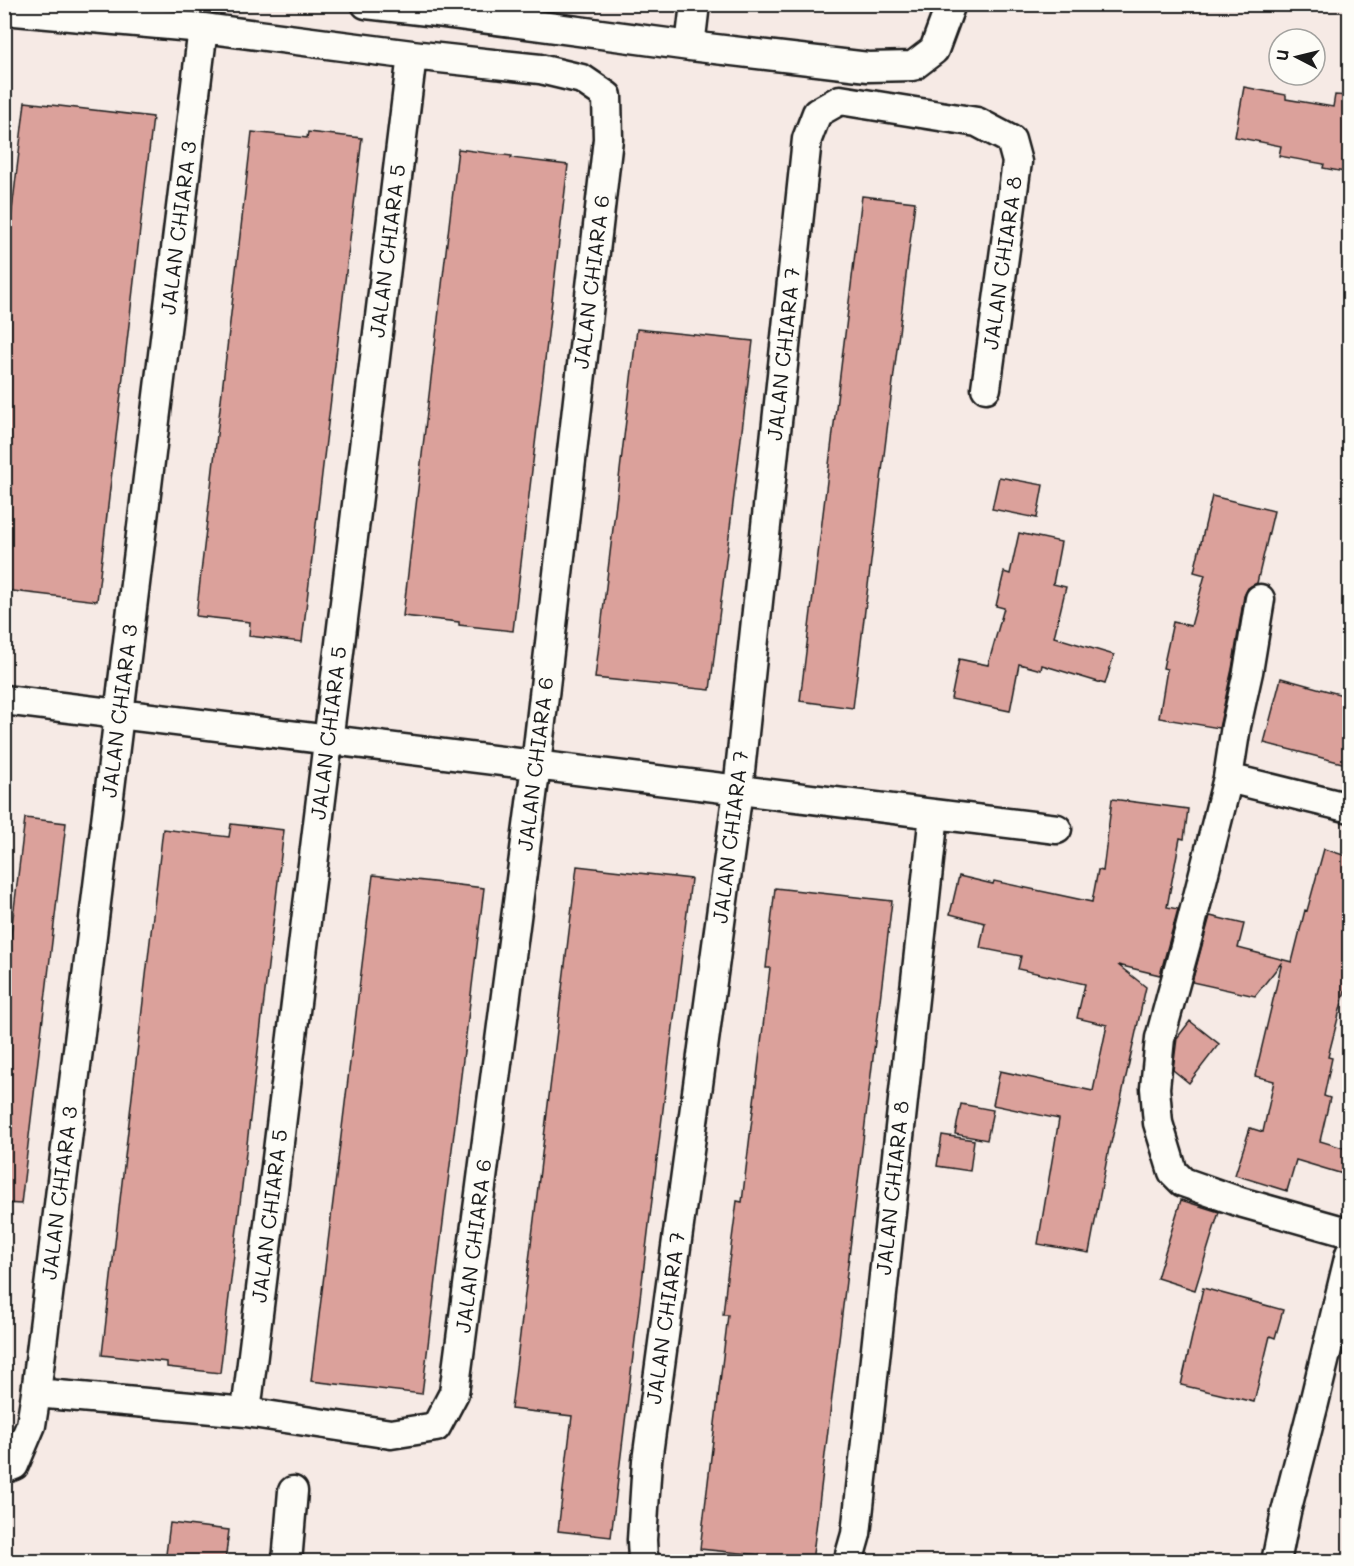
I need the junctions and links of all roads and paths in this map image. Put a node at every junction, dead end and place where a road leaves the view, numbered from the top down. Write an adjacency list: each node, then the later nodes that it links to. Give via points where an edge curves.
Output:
1 (366, 4): 4 (street)
2 (695, 4): 7 (street)
3 (951, 4): 7 (street, via 934,50 913,66 868,67)
4 (438, 8): 7 (street)
5 (4, 10): 6 (street)
6 (203, 28): 8 (street); 13 (street, JALAN CHIARA 3)
7 (690, 46)
8 (412, 55): 14 (street, JALAN CHIARA 5); 15 (street, JALAN CHIARA 6, via 540,69 582,79 607,96 608,139)
9 (817, 113): 10 (street, JALAN CHIARA 8, via 840,100 977,122 1011,140 1017,162); 17 (street, JALAN CHIARA 7, via 807,140)
10 (986, 388)
11 (1260, 599): 16 (street)
12 (4, 700): 13 (street)
13 (119, 714): 14 (street); 23 (street, JALAN CHIARA 3)
14 (328, 740): 15 (street); 24 (street, JALAN CHIARA 5)
15 (536, 765): 17 (street); 24 (street, JALAN CHIARA 6, via 454,1394 436,1427 391,1434)
16 (1228, 778): 18 (street); 21 (street, via 1160,1038 1155,1088 1158,1123 1173,1172 1183,1182)
17 (738, 790): 19 (street); 27 (street, JALAN CHIARA 7, via 647,1461 642,1540)
18 (1350, 808)
19 (934, 814): 20 (street); 29 (street, JALAN CHIARA 8, via 856,1534)
20 (1057, 829)
21 (1350, 1233)
22 (1350, 1254): 30 (street)
23 (36, 1393): 24 (street); 25 (street, JALAN CHIARA 3, via 31,1425 14,1465)
24 (246, 1412)
25 (4, 1469)
26 (293, 1491): 28 (street)
27 (645, 1561)
28 (287, 1562)
29 (848, 1562)
30 (1276, 1562)

